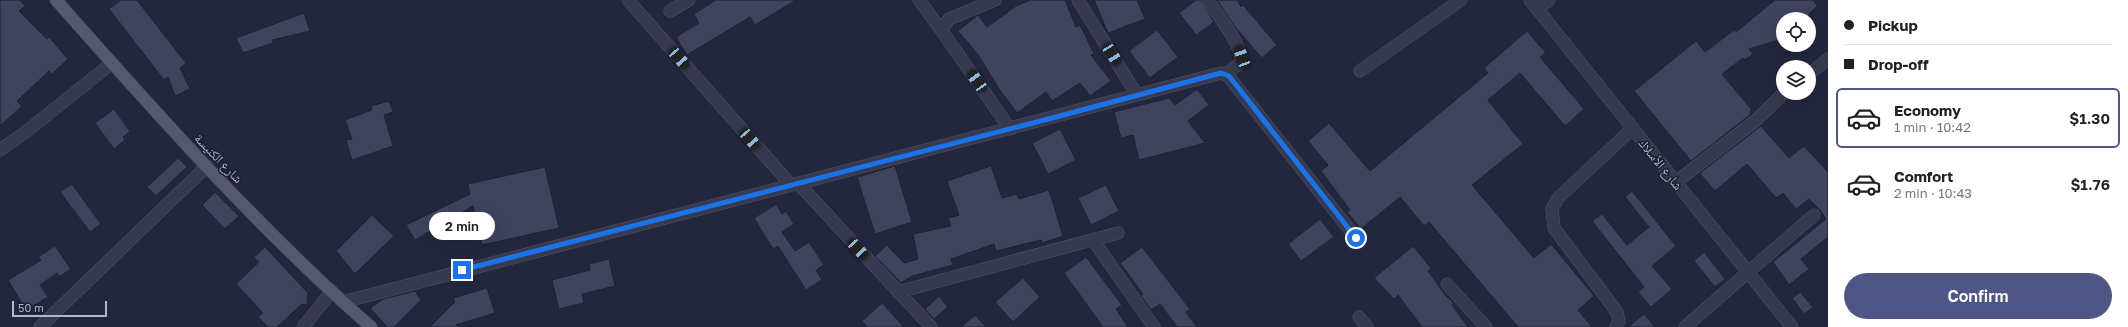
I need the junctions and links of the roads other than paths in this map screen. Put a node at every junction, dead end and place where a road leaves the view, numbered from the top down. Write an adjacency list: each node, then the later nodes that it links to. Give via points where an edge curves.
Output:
1 (56, 0): 14 (main road, شارع الكنيسة)
2 (628, 0): 25 (street)
3 (689, 0): 11 (street)
4 (919, 0): 12 (street)
5 (995, 0): 12 (street, via 949,19 943,27)
6 (1078, 0): 18 (street)
7 (1208, 0): 17 (street, via 1239,48 1242,57 1241,62)
8 (1461, 0): 16 (street)
9 (1548, 0): 10 (street)
10 (1534, 4): 20 (street, شارع الأسلاك)
11 (670, 11)
12 (944, 34): 21 (street)
13 (1828, 59): 15 (street)
14 (112, 63): 22 (street); 23 (main road, شارع الكنيسة)
15 (1816, 68)
16 (1360, 71)
17 (1225, 74): 18 (street, via 1217,73); 28 (street)
18 (1137, 95): 21 (street)
19 (1777, 100): 24 (street, via 1755,121)
20 (1632, 128): 24 (street, شارع الأسلاك); 43 (street, via 1558,198 1552,209 1554,228 1617,312 1619,321)
21 (1010, 129): 25 (street)
22 (0, 150)
23 (207, 166): 32 (main road, شارع الكنيسة, via 283,245); 36 (street)
24 (1676, 182): 30 (street, شارع الأسلاك)
25 (794, 184): 33 (street); 34 (street)
26 (1814, 215): 30 (street)
27 (1118, 234): 29 (street)
28 (1356, 238)
29 (1093, 240): 33 (street); 40 (street)
30 (1749, 273): 44 (street); 45 (street, شارع الأسلاك)
31 (1447, 284): 42 (street)
32 (332, 291): 34 (main road, شارع الكنيسة); 37 (street)
33 (898, 292): 39 (street)
34 (343, 302): 38 (main road, شارع الكنيسة)
35 (1359, 317): 41 (street)
36 (40, 327)
37 (303, 327)
38 (371, 327)
39 (931, 327)
40 (1154, 327)
41 (1367, 327)
42 (1486, 327)
43 (1616, 327)
44 (1685, 327)
45 (1792, 327)

